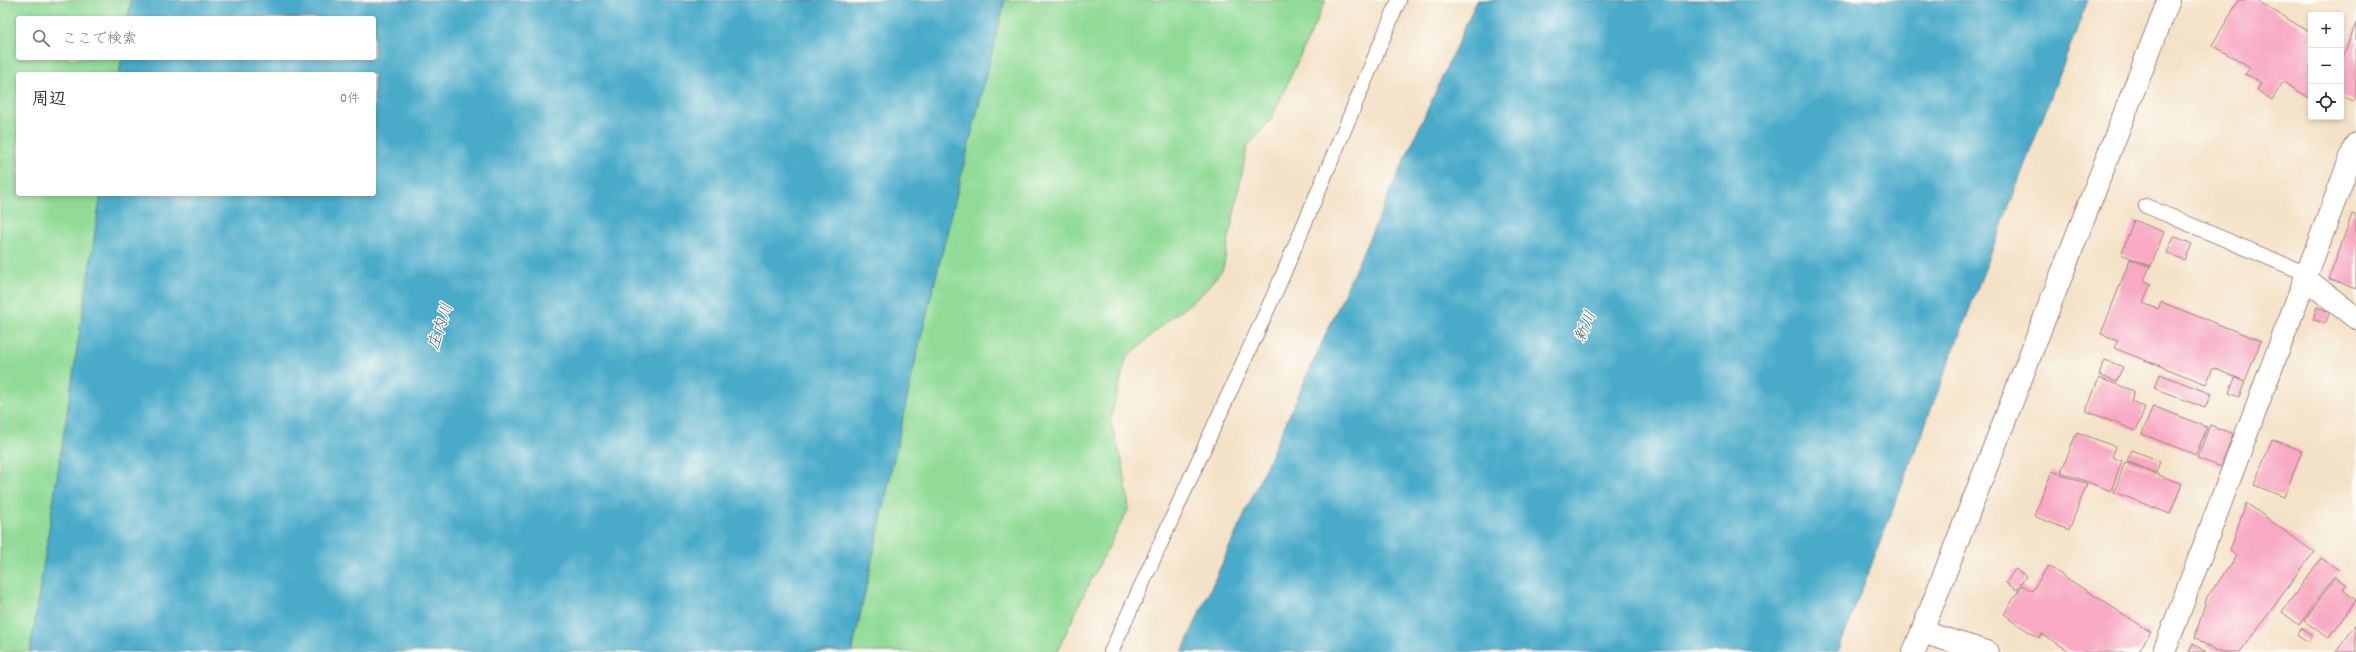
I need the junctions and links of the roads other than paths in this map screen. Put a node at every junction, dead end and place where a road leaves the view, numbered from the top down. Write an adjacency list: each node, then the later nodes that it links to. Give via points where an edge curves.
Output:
1 (1399, 0): 8 (lane, via 1279,284)
2 (2169, 0): 7 (street)
3 (2356, 144): 5 (street)
4 (2146, 206): 5 (lane)
5 (2306, 276): 6 (street); 11 (street)
6 (2356, 318)
7 (1922, 632): 9 (street); 10 (street)
8 (1111, 652)
9 (1914, 652)
10 (1987, 652)
11 (2164, 652)

